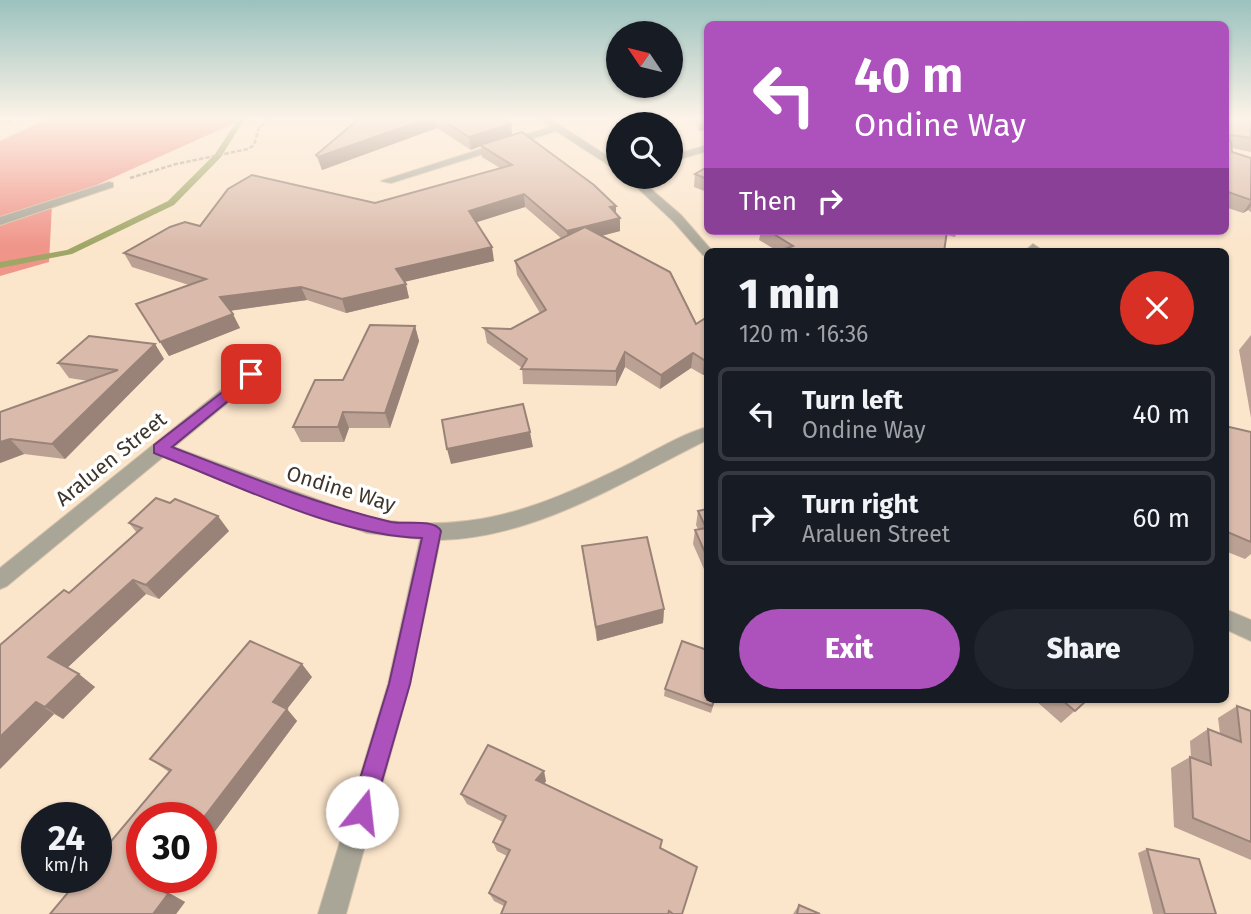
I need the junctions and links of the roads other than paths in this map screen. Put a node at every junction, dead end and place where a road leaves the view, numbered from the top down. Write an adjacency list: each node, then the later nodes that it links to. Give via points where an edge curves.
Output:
1 (452, 161): 2 (street)
2 (387, 181)
3 (109, 185): 5 (street)
4 (644, 189): 6 (street)
5 (0, 221)
6 (704, 250)
7 (251, 374): 9 (street, Araluen Street)
8 (704, 434): 10 (street, Ondine Way, via 539,512 466,531)
9 (160, 449): 10 (street, Ondine Way, via 336,516 397,530); 11 (street, Araluen Street)
10 (432, 531): 14 (street, via 399,684)
11 (0, 580)
12 (1229, 620): 13 (street)
13 (1251, 631)
14 (332, 914)

